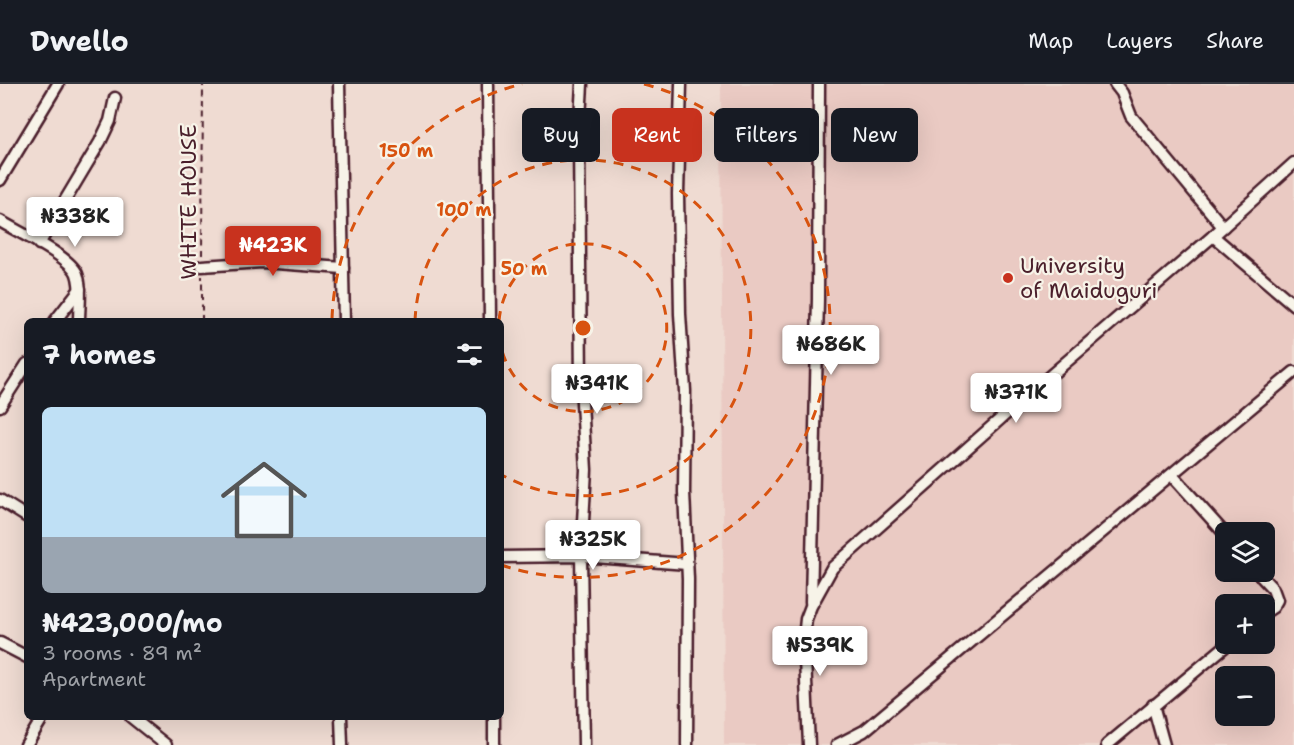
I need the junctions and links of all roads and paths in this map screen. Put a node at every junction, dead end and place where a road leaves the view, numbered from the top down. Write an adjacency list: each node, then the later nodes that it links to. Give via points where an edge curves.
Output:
1 (58, 84): 11 (street)
2 (203, 84): 16 (path, WHITE HOUSE)
3 (339, 84): 17 (street)
4 (488, 84): 24 (street)
5 (582, 84): 33 (street, via 581,386 586,470)
6 (681, 84): 34 (street, via 678,194)
7 (819, 84): 35 (street)
8 (1115, 84): 13 (street, via 1131,116)
9 (115, 98): 15 (street, via 100,142)
10 (1294, 162): 13 (street)
11 (0, 180)
12 (0, 221): 15 (street)
13 (1223, 227): 14 (street)
14 (1213, 236): 19 (street); 35 (street, via 849,552 832,568)
15 (39, 244): 18 (street, via 66,260 77,273)
16 (202, 266): 17 (street, via 262,262); 22 (path, WHITE HOUSE)
17 (344, 268): 23 (street)
18 (80, 289): 20 (street); 21 (street)
19 (1294, 305)
20 (57, 318)
21 (79, 318)
22 (202, 318)
23 (344, 318)
24 (490, 318)
25 (24, 369): 27 (street)
26 (1294, 372): 28 (street)
27 (0, 406)
28 (1172, 475): 31 (street); 51 (street, via 864,731)
29 (0, 500): 30 (street)
30 (24, 515)
31 (1215, 523)
32 (504, 556): 33 (street)
33 (581, 556): 34 (street); 48 (street)
34 (687, 564): 49 (street)
35 (811, 606): 50 (street, via 804,638)
36 (0, 643): 38 (street)
37 (1216, 654): 39 (street)
38 (24, 655)
39 (1153, 705): 52 (street); 53 (street)
40 (41, 720): 44 (street)
41 (134, 720): 45 (street)
42 (341, 720): 46 (street)
43 (494, 720): 47 (street)
44 (26, 745)
45 (166, 745)
46 (342, 745)
47 (494, 745)
48 (584, 745)
49 (687, 745)
50 (809, 745)
51 (837, 745)
52 (1107, 745)
53 (1164, 745)

